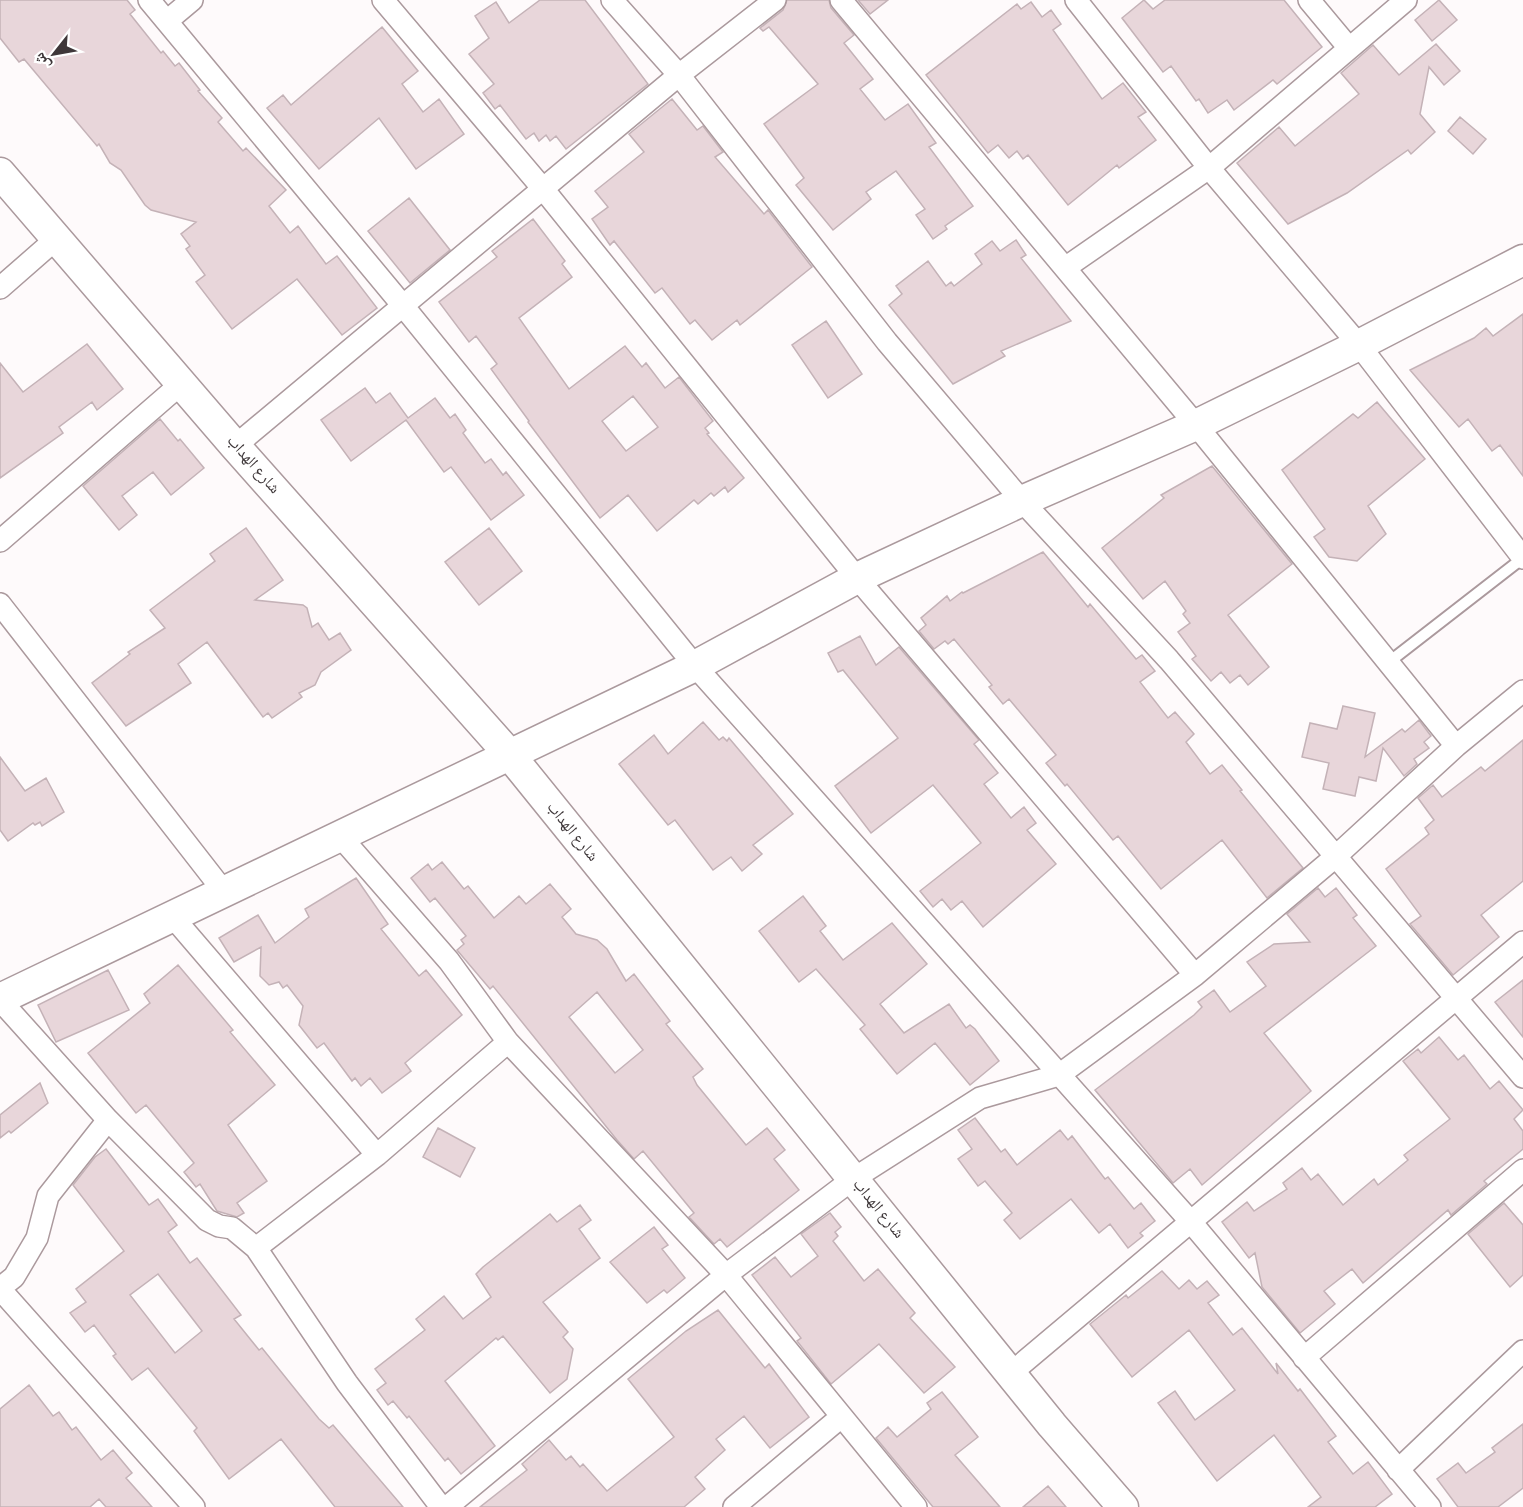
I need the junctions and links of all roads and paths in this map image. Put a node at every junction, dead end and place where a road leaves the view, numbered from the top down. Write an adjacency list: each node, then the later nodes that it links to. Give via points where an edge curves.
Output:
1 (148, 0): 10 (street)
2 (192, 0): 10 (street)
3 (612, 0): 12 (street)
4 (775, 0): 12 (street)
5 (841, 0): 18 (street)
6 (1076, 0): 13 (street)
7 (1309, 0): 11 (street)
8 (1406, 0): 11 (street)
9 (396, 5): 15 (street)
10 (167, 21): 20 (street)
11 (1349, 48): 13 (street)
12 (679, 75): 15 (street); 25 (street, via 887,342)
13 (1209, 168): 18 (street); 21 (street)
14 (0, 174): 16 (street, شارع الهداب)
15 (544, 190): 20 (street); 28 (street)
16 (56, 239): 19 (street); 22 (street, شارع الهداب)
17 (1521, 265): 21 (street)
18 (1065, 268): 23 (street)
19 (0, 288)
20 (404, 307): 24 (street); 31 (street)
21 (1359, 345): 23 (street); 27 (street)
22 (182, 383): 24 (street, شارع الهداب); 26 (street)
23 (1196, 425): 25 (street); 30 (street)
24 (235, 446): 34 (street, شارع الهداب)
25 (1022, 501): 28 (street); 36 (street, via 1169,660)
26 (0, 541)
27 (1523, 558): 30 (lane)
28 (856, 578): 31 (street); 40 (street)
29 (0, 604): 37 (street)
30 (1389, 662): 33 (street)
31 (695, 666): 34 (street); 44 (street)
32 (1523, 691): 33 (street)
33 (1456, 746): 36 (street)
34 (509, 754): 35 (street); 49 (street, شارع الهداب)
35 (340, 836): 37 (street); 43 (street, via 449,960)
36 (1334, 858): 40 (street); 42 (street)
37 (225, 892): 38 (street)
38 (172, 916): 41 (street); 47 (street)
39 (1523, 942): 42 (street)
40 (1196, 975): 44 (street)
41 (0, 999): 46 (street)
42 (1456, 999): 45 (street); 50 (street)
43 (508, 1042): 47 (street); 52 (street)
44 (1059, 1075): 49 (street, via 980,1098); 50 (street)
45 (1523, 1077)
46 (108, 1120): 51 (street, via 207,1220 232,1228); 53 (street, via 48,1196 37,1238)
47 (377, 1155): 51 (street)
48 (1523, 1170): 55 (street)
49 (853, 1179): 52 (street); 56 (street, شارع الهداب)
50 (1191, 1222): 55 (street); 56 (street)
51 (256, 1248): 60 (street, via 347,1383)
52 (726, 1275): 57 (street); 61 (street)
53 (3, 1298): 59 (street)
54 (1523, 1351): 58 (street)
55 (1304, 1359): 58 (street)
56 (1011, 1373): 64 (street, شارع الهداب)
57 (841, 1417): 62 (street); 63 (street)
58 (1398, 1470): 65 (street)
59 (194, 1507)
60 (441, 1507)
61 (447, 1507)
62 (734, 1507)
63 (916, 1507)
64 (1123, 1507)
65 (1430, 1507)

